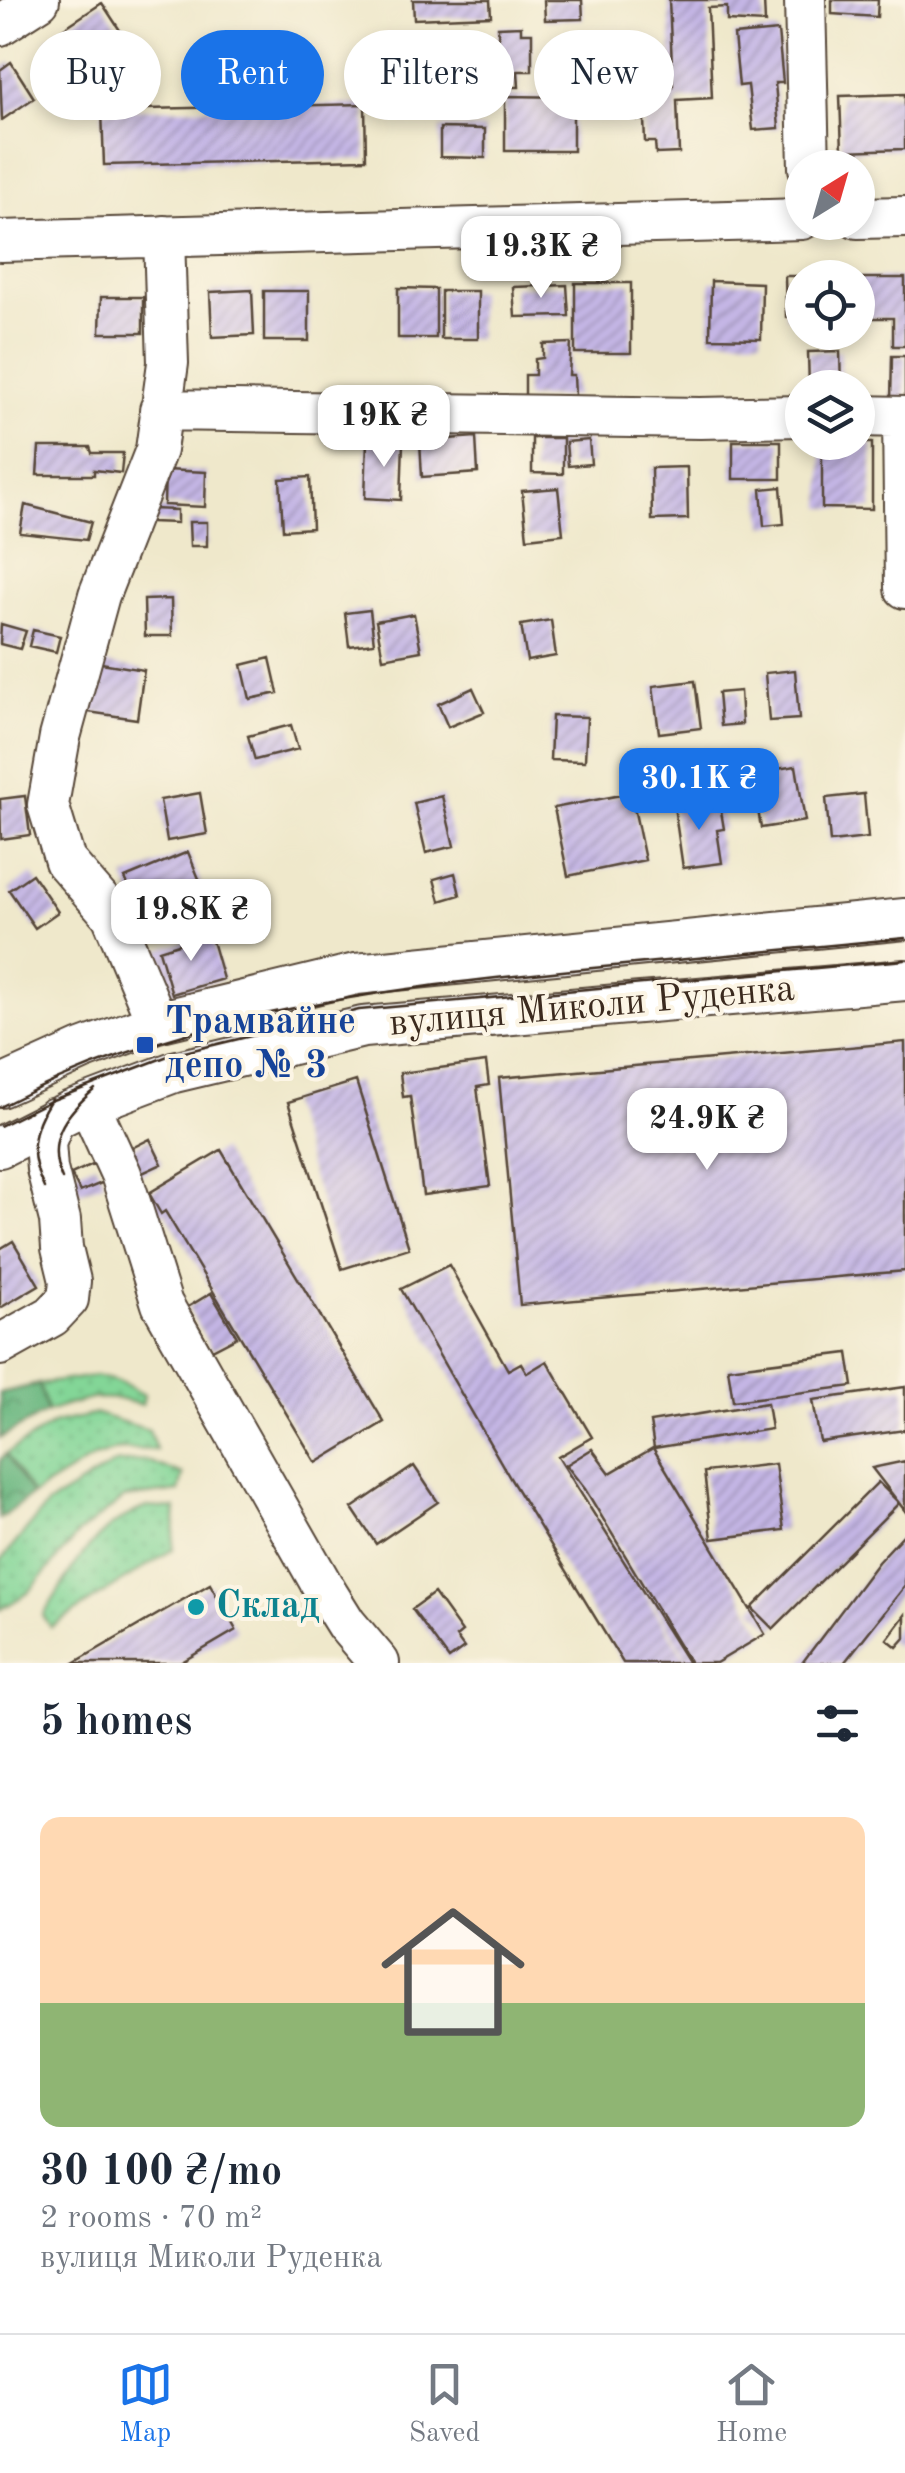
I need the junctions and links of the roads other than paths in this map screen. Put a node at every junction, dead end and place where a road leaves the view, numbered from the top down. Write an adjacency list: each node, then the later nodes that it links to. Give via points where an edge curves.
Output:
1 (39, 0): 3 (street)
2 (805, 0): 4 (street)
3 (0, 26)
4 (809, 150)
5 (905, 217): 6 (street)
6 (875, 218)
7 (785, 220): 8 (street)
8 (164, 236): 9 (street); 10 (street, via 168,363)
9 (0, 241)
10 (160, 410): 11 (street); 17 (street, via 156,450 99,596 48,804 64,861 112,915)
11 (785, 416)
12 (875, 416): 13 (street)
13 (904, 417): 14 (street)
14 (904, 588)
15 (905, 918): 17 (street, вулиця Миколи Руденка, via 356,974)
16 (905, 980): 19 (street, вулиця Миколи Руденка, via 364,1027 174,1072)
17 (157, 1022): 18 (street, вулиця Миколи Руденка)
18 (0, 1087)
19 (72, 1111): 20 (street, вулиця Миколи Руденка); 21 (street, via 45,1142 68,1299 52,1316); 22 (street, via 121,1174 162,1304 326,1592)
20 (0, 1147)
21 (0, 1345)
22 (379, 1663)

